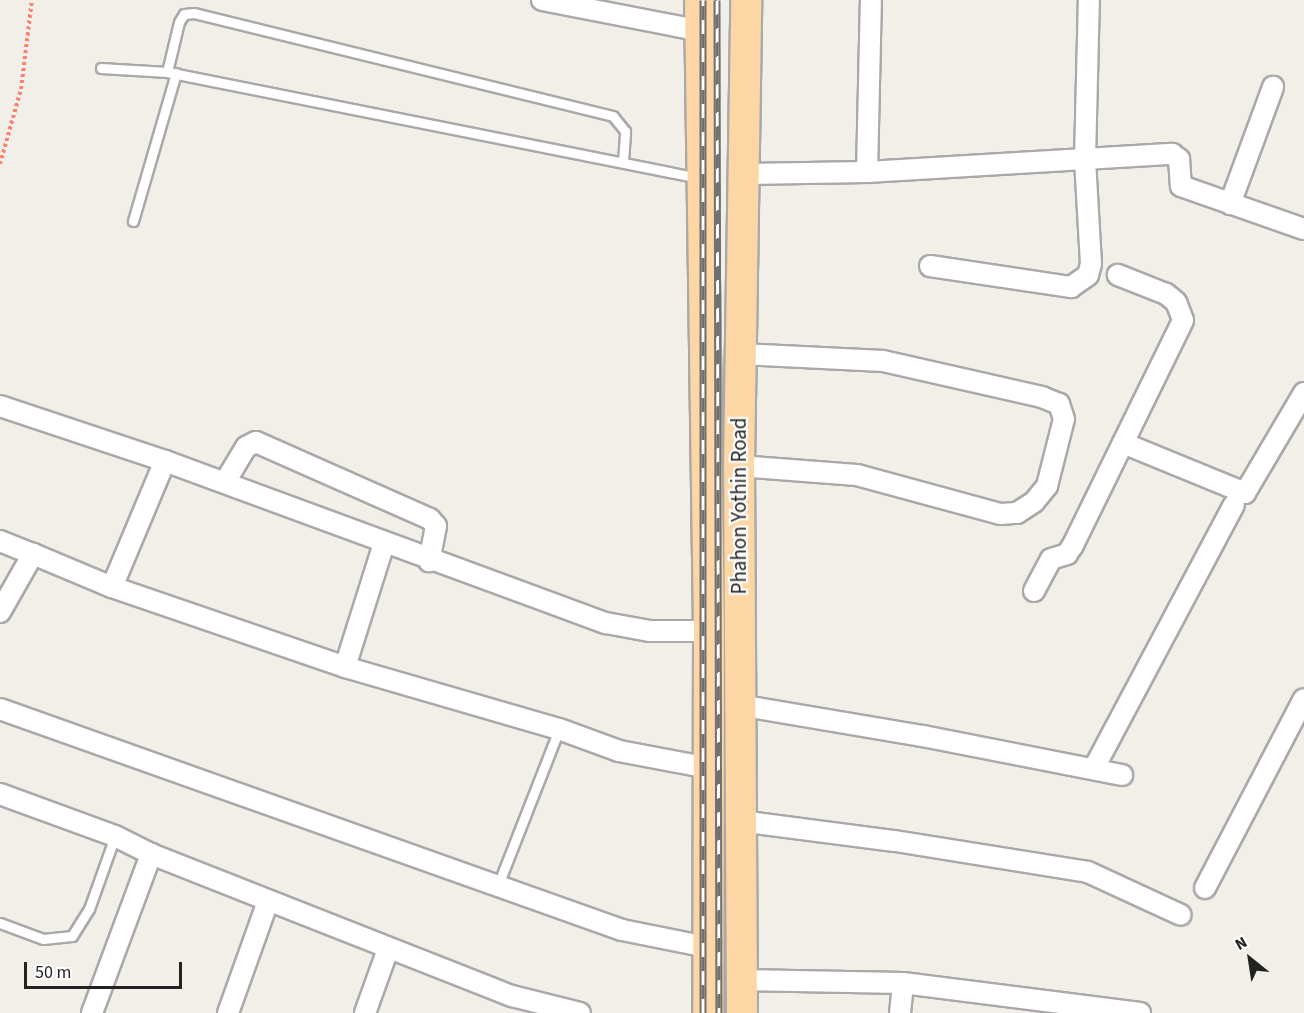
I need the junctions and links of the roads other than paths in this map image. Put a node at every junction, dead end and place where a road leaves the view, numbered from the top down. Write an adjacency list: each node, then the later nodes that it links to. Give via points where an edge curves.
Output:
1 (542, 0): 6 (street)
2 (700, 0): 6 (main road, Phahon Yothin Road)
3 (746, 0): 13 (main road, Phahon Yothin Road)
4 (871, 0): 12 (street)
5 (1089, 0): 10 (street)
6 (701, 32): 14 (main road, Phahon Yothin Road)
7 (101, 68): 8 (lane)
8 (172, 73): 11 (lane); 11 (lane, via 179,22 189,12 613,116 625,131); 16 (lane)
9 (1273, 87): 15 (street)
10 (1084, 159): 12 (street); 15 (street, via 1172,154 1179,159 1181,186); 18 (street, via 1091,264 1083,281 1071,287)
11 (623, 162): 14 (lane)
12 (867, 172): 13 (street)
13 (745, 174): 14 (main road, via 724,183); 20 (main road, Phahon Yothin Road)
14 (704, 175): 26 (main road, Phahon Yothin Road)
15 (1230, 204): 17 (street)
16 (133, 221)
17 (1304, 229)
18 (930, 266)
19 (1118, 275): 23 (street, via 1166,294 1176,302 1183,320)
20 (741, 354): 25 (main road, Phahon Yothin Road); 25 (street, via 883,361 1042,397 1059,404 1064,420 1047,486 1034,502 1017,513 1001,514 857,475)
21 (1304, 393): 23 (street, via 1245,493)
22 (0, 406): 24 (street)
23 (1123, 442): 34 (street, via 1073,545 1067,554 1051,560)
24 (165, 461): 27 (street); 33 (street)
25 (739, 462): 26 (main road); 39 (main road, Phahon Yothin Road)
26 (707, 463): 36 (main road, Phahon Yothin Road)
27 (225, 482): 30 (street); 32 (street, via 246,447 256,442 430,519 436,526)
28 (1233, 506): 43 (street)
29 (0, 541): 31 (street)
30 (384, 543): 32 (street); 37 (street)
31 (33, 554): 33 (street); 35 (street)
32 (429, 561): 36 (street, via 606,623 650,631)
33 (112, 587): 37 (street)
34 (1034, 591)
35 (0, 612)
36 (709, 632): 42 (main road, Phahon Yothin Road)
37 (345, 667): 41 (street)
38 (1304, 699): 50 (street)
39 (739, 705): 43 (street); 46 (main road, Phahon Yothin Road)
40 (0, 709): 49 (street)
41 (559, 729): 42 (street, via 619,751); 49 (lane)
42 (709, 768): 54 (main road, Phahon Yothin Road)
43 (1094, 768): 44 (street)
44 (1122, 775)
45 (0, 794): 47 (street)
46 (740, 820): 52 (street, via 1088,872); 56 (main road, Phahon Yothin Road)
47 (115, 836): 48 (street); 53 (lane, via 89,909 72,936 43,939)
48 (151, 854): 51 (street); 60 (street)
49 (498, 885): 54 (street, via 622,930)
50 (1205, 888)
51 (267, 901): 55 (street); 61 (street)
52 (1181, 915)
53 (0, 923)
54 (707, 947): 64 (main road, Phahon Yothin Road)
55 (388, 949): 58 (street); 62 (street)
56 (741, 980): 57 (street); 65 (main road, Phahon Yothin Road)
57 (903, 983): 59 (street); 66 (street)
58 (509, 1005): 63 (street)
59 (1068, 1009): 67 (street)
60 (92, 1013)
61 (228, 1013)
62 (365, 1013)
63 (580, 1013)
64 (708, 1013)
65 (742, 1013)
66 (900, 1013)
67 (1140, 1013)

